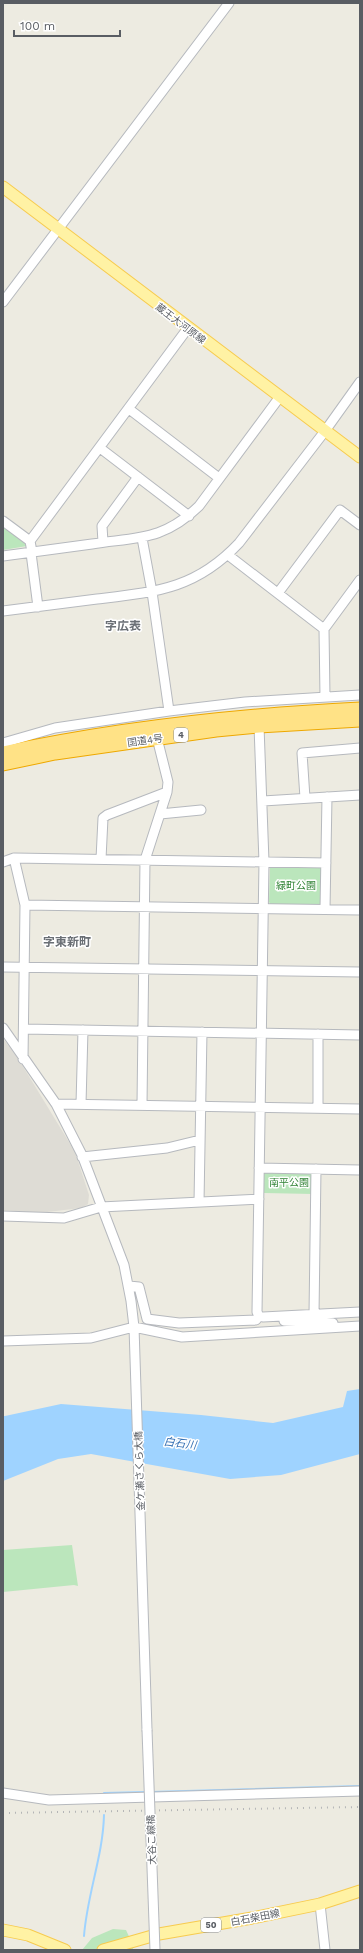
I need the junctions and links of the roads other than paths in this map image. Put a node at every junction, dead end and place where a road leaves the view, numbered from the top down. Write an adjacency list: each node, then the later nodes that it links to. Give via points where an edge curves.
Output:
1 (229, 3): 3 (street)
2 (3, 187): 3 (main road, 蔵王大河原線)
3 (58, 230): 4 (street); 5 (main road, 蔵王大河原線)
4 (3, 302)
5 (188, 328): 7 (main road, 蔵王大河原線); 8 (street)
6 (360, 382): 9 (street)
7 (279, 398): 9 (main road, 蔵王大河原線); 13 (street)
8 (129, 409): 10 (street); 13 (street)
9 (325, 431): 11 (main road, 蔵王大河原線); 21 (street)
10 (100, 448): 12 (street); 18 (street)
11 (360, 457)
12 (138, 477): 14 (street); 19 (street, via 102,526)
13 (219, 478): 14 (street)
14 (189, 516): 17 (street, via 164,530)
15 (3, 521): 18 (street)
16 (360, 525): 25 (street, via 340,510)
17 (142, 538): 19 (street); 24 (street)
18 (30, 541): 20 (street)
19 (103, 542): 20 (street)
20 (31, 553): 22 (street); 26 (street)
21 (228, 555): 24 (street, via 208,571 190,580); 25 (street)
22 (3, 556)
23 (360, 580): 28 (street)
24 (152, 592): 26 (street); 32 (street)
25 (278, 593): 28 (street)
26 (38, 607): 27 (street)
27 (3, 611)
28 (324, 629): 30 (street)
29 (360, 695): 30 (street)
30 (325, 697): 32 (street, via 245,702)
31 (360, 709): 38 (highway, 国道4号 / 4, via 207,720 76,739)
32 (169, 711): 36 (street, via 55,728)
33 (360, 720): 34 (highway, 国道4号 / 4)
34 (259, 726): 35 (highway, 国道4号 / 4); 44 (street)
35 (157, 738): 39 (highway, 国道4号 / 4); 40 (street, via 168,782)
36 (3, 743)
37 (360, 748): 43 (street, via 302,753)
38 (3, 753)
39 (3, 764)
40 (167, 792): 46 (street); 48 (street, via 103,818)
41 (360, 795): 42 (street)
42 (327, 797): 43 (street); 52 (street)
43 (305, 798): 44 (street)
44 (263, 800): 51 (street)
45 (201, 810): 46 (street)
46 (160, 814): 49 (street)
47 (14, 858): 48 (street); 50 (street); 53 (street)
48 (101, 859): 49 (street)
49 (145, 860): 51 (street); 54 (street)
50 (3, 862)
51 (264, 862): 52 (street); 55 (street)
52 (326, 863): 56 (street)
53 (25, 905): 54 (street); 59 (street)
54 (144, 906): 55 (street); 60 (street)
55 (264, 908): 56 (street); 61 (street)
56 (325, 909): 57 (street)
57 (360, 910)
58 (3, 967): 59 (street)
59 (24, 967): 60 (street); 64 (street)
60 (143, 969): 61 (street); 66 (street)
61 (262, 971): 62 (street); 68 (street)
62 (360, 972)
63 (3, 1028): 71 (street, 金ケ瀬さくら大橋)
64 (24, 1029): 65 (street); 71 (street)
65 (83, 1030): 66 (street); 73 (street)
66 (142, 1031): 67 (street); 74 (street)
67 (202, 1032): 68 (street); 75 (street)
68 (262, 1033): 69 (street); 76 (street)
69 (318, 1034): 70 (street); 77 (street)
70 (360, 1035)
71 (23, 1059): 72 (street, 金ケ瀬さくら大橋)
72 (56, 1104): 73 (street); 80 (street, 金ケ瀬さくら大橋)
73 (82, 1104): 74 (street)
74 (142, 1106): 75 (street)
75 (201, 1106): 76 (street); 79 (street)
76 (260, 1107): 77 (street); 81 (street)
77 (318, 1108): 78 (street)
78 (360, 1109)
79 (200, 1140): 80 (street, via 167,1148); 85 (street)
80 (82, 1157): 86 (street, 金ケ瀬さくら大橋)
81 (259, 1168): 82 (street); 84 (street)
82 (316, 1169): 83 (street); 90 (street)
83 (360, 1170)
84 (259, 1199): 85 (street); 91 (street)
85 (199, 1202): 86 (street)
86 (101, 1207): 87 (street, via 64,1218); 88 (street, 金ケ瀬さくら大橋, via 124,1265)
87 (3, 1216)
88 (129, 1286): 91 (street, via 139,1287 147,1319 179,1324 256,1320); 94 (street, 金ケ瀬さくら大橋)
89 (360, 1312): 90 (street)
90 (314, 1314): 92 (street)
91 (259, 1316): 92 (street)
92 (275, 1316): 93 (street, via 279,1321)
93 (358, 1326): 94 (street, via 182,1337)
94 (134, 1327): 95 (street, via 91,1338); 96 (street, 金ケ瀬さくら大橋)
95 (3, 1341)
96 (147, 1730): 104 (street, 大谷こ線橋, bridge)
97 (360, 1791): 98 (street, via 49,1800)
98 (3, 1793)
99 (360, 1891): 100 (main road, 白石柴田線 / 50)
100 (320, 1904): 103 (main road, 白石柴田線 / 50, via 159,1934); 105 (street)
101 (3, 1930): 102 (main road, via 28,1935)
102 (65, 1950)
103 (103, 1950)
104 (156, 1950)
105 (325, 1950)

